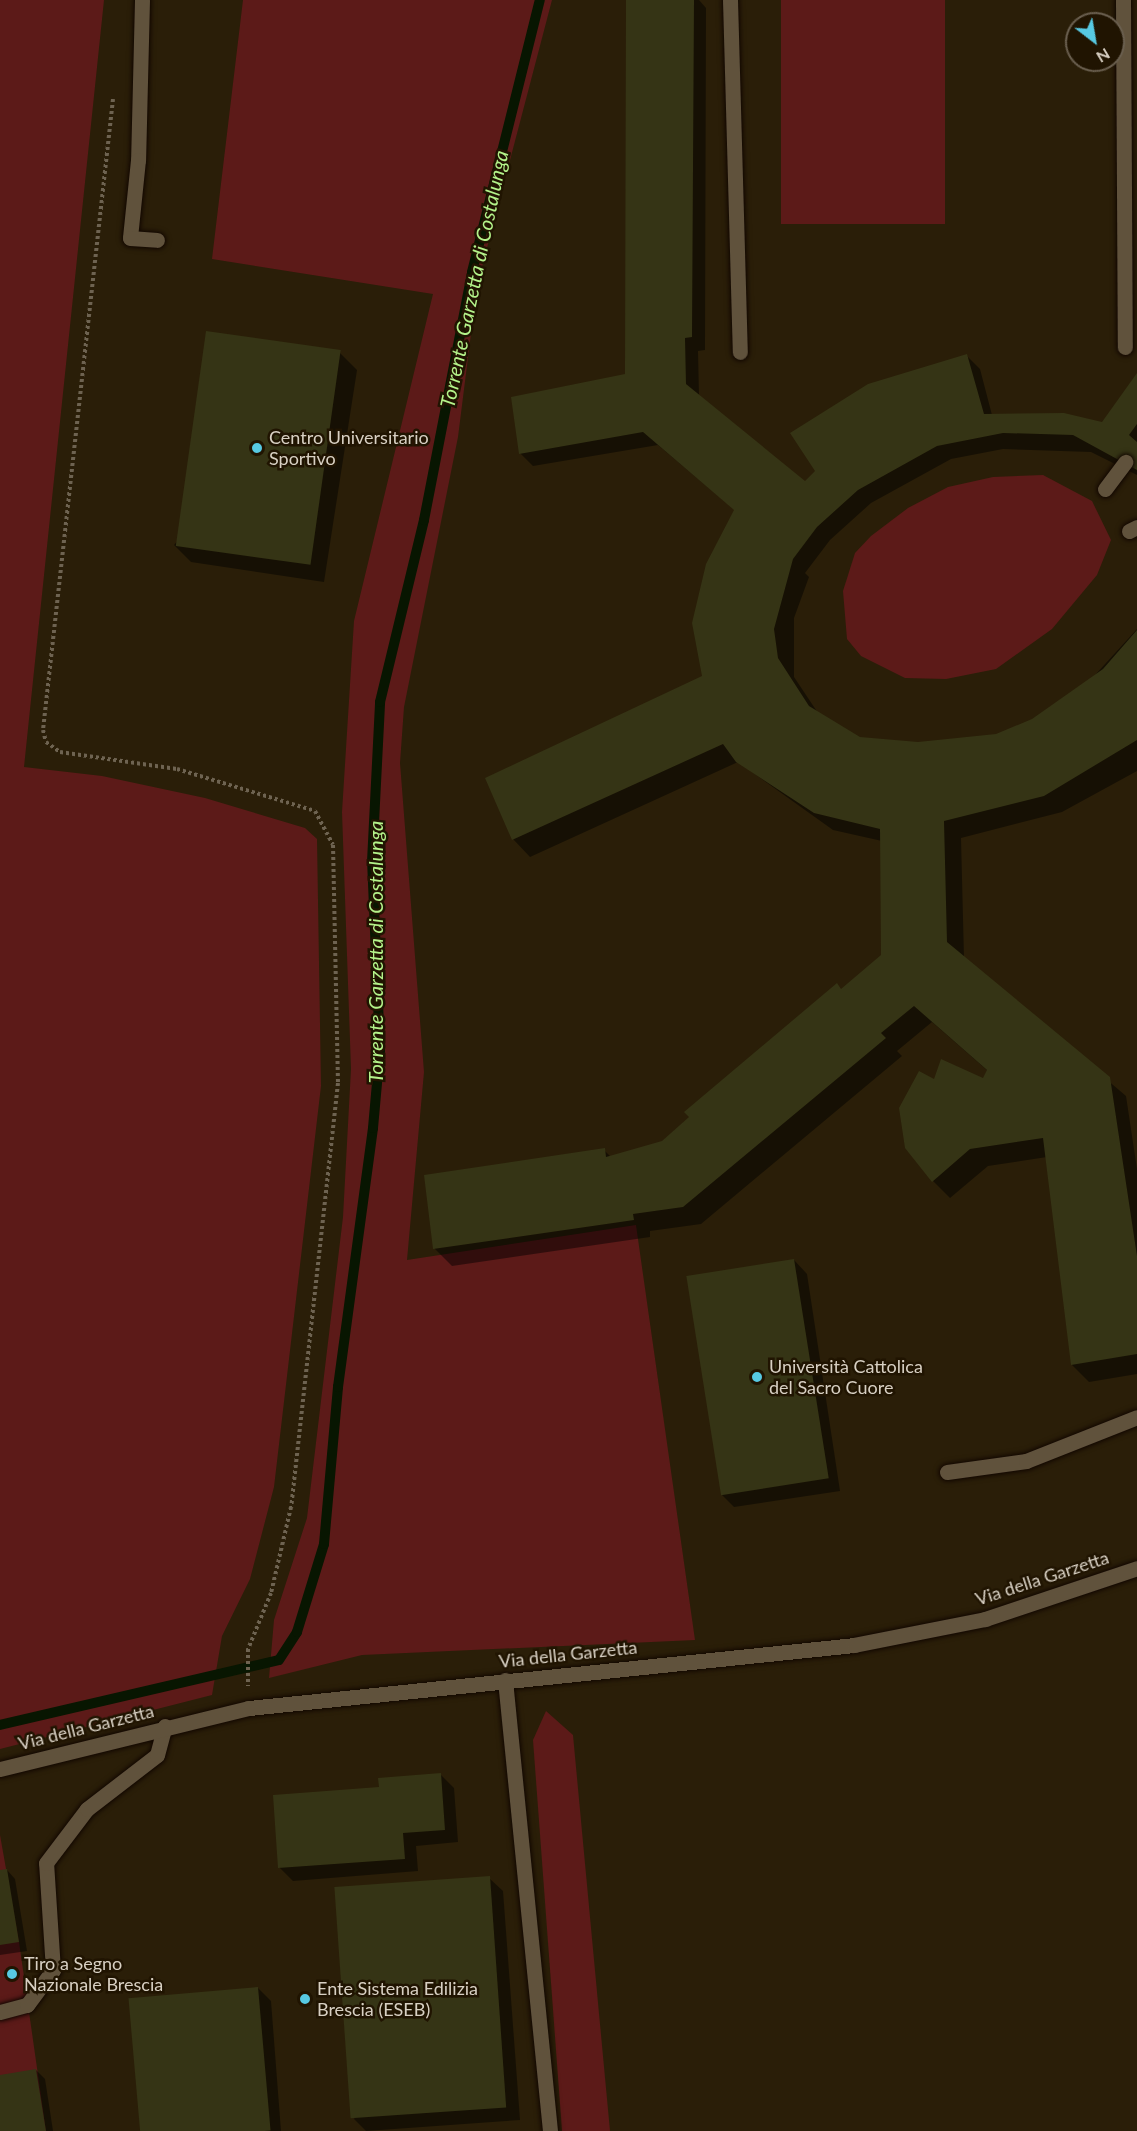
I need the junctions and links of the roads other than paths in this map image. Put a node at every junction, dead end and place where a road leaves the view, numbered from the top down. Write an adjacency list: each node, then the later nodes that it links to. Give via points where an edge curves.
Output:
1 (142, 0): 4 (street, via 138,160 130,238)
2 (730, 0): 6 (street)
3 (1123, 0): 5 (street)
4 (157, 240)
5 (1125, 347)
6 (740, 352)
7 (1125, 462): 8 (street)
8 (1105, 489)
9 (1137, 1417): 10 (street, via 1026,1461)
10 (947, 1472)
11 (1137, 1568): 12 (street, Via della Garzetta, via 985,1619 854,1645)
12 (505, 1680): 13 (street, Via della Garzetta, via 249,1708); 16 (street)
13 (165, 1726): 14 (street, Via della Garzetta); 15 (street, via 157,1755 87,1809 46,1863 52,1970 27,2005)
14 (0, 1769)
15 (0, 2012)
16 (550, 2131)

